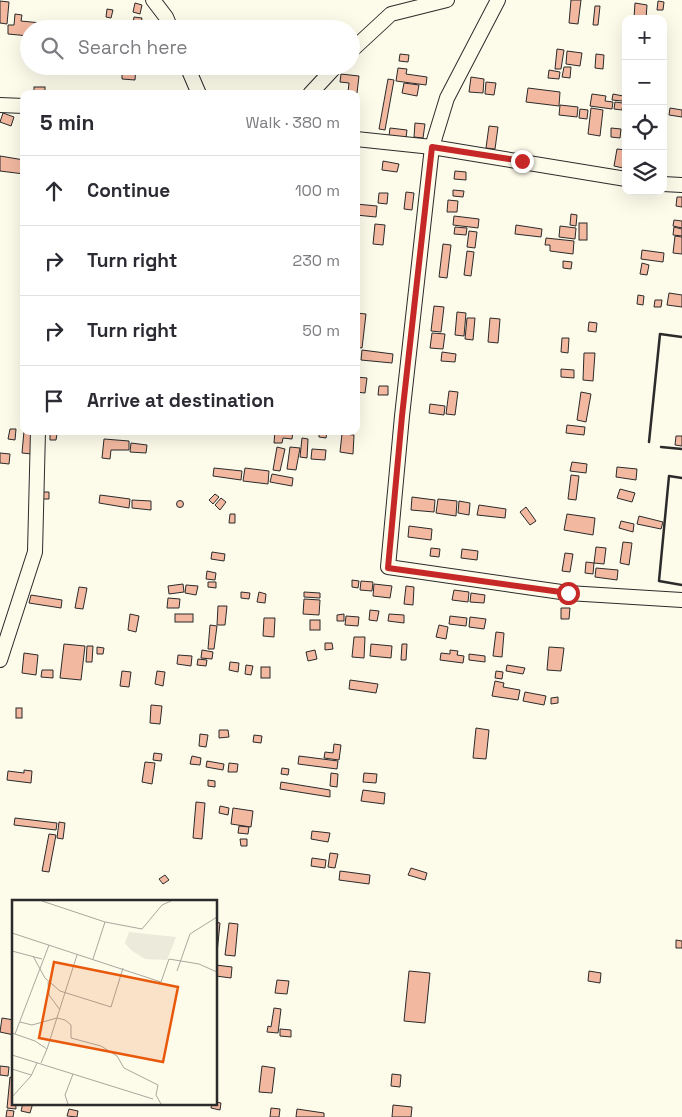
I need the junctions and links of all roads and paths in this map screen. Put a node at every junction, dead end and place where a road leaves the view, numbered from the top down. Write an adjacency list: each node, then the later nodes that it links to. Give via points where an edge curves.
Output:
1 (153, 0): 4 (street)
2 (448, 0): 5 (street, via 391,14)
3 (498, 0): 13 (street, via 447,98)
4 (165, 20)
5 (360, 42)
6 (191, 75): 8 (street)
7 (328, 75): 9 (street)
8 (197, 90)
9 (314, 90)
10 (0, 105): 11 (street)
11 (20, 106)
12 (360, 139): 13 (street)
13 (432, 147): 14 (street); 18 (street, via 388,568 568,593)
14 (622, 178)
15 (667, 184): 16 (street)
16 (682, 185)
17 (38, 435): 19 (street, via 35,552)
18 (682, 600)
19 (0, 660)

